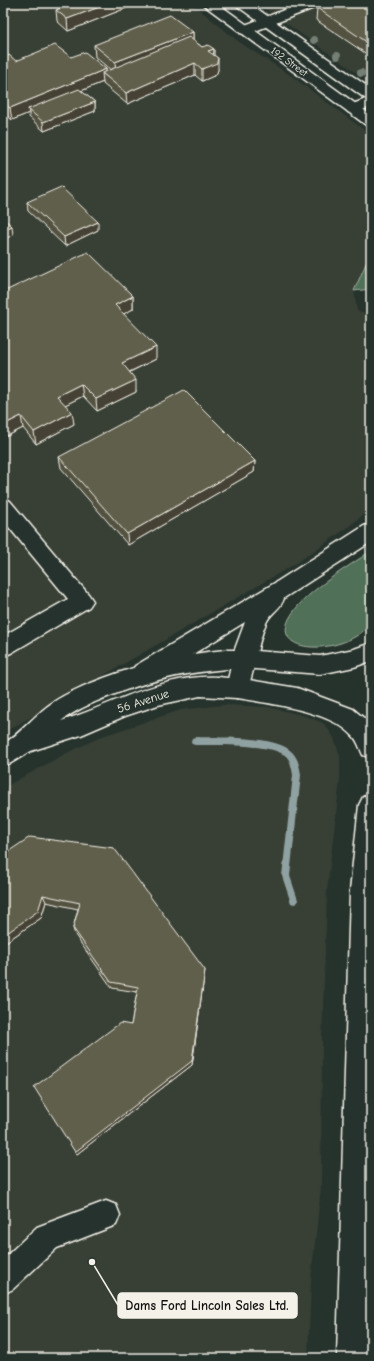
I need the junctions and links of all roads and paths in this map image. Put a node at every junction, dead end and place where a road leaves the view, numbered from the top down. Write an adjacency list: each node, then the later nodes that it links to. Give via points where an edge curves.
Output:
1 (208, 3): 5 (main road, 192 Street)
2 (240, 3): 4 (main road, 192 Street)
3 (314, 3): 4 (main road)
4 (266, 22): 5 (main road); 6 (main road, 192 Street)
5 (245, 30): 8 (main road, 192 Street)
6 (371, 96)
7 (371, 101): 8 (main road)
8 (353, 108): 9 (main road, 192 Street)
9 (371, 122)
10 (3, 506): 13 (main road, via 82,601)
11 (371, 532): 12 (main road, 56 Avenue)
12 (285, 587): 15 (main road, 56 Avenue, via 258,616); 16 (main road, 56 Avenue)
13 (3, 647)
14 (371, 652): 15 (main road, via 320,665)
15 (244, 659): 16 (main road, 56 Avenue, via 190,662); 17 (main road, 56 Avenue)
16 (143, 673): 18 (main road, 56 Avenue, via 87,695 55,714)
17 (237, 688): 18 (main road, 56 Avenue, via 200,686 164,693 81,725); 19 (main road, via 297,698 346,716 362,728)
18 (23, 743): 20 (main road, 56 Avenue)
19 (371, 748)
20 (3, 756)
21 (371, 805): 24 (main road, via 362,891)
22 (106, 1215): 23 (main road, via 47,1237)
23 (3, 1279)
24 (352, 1358)

